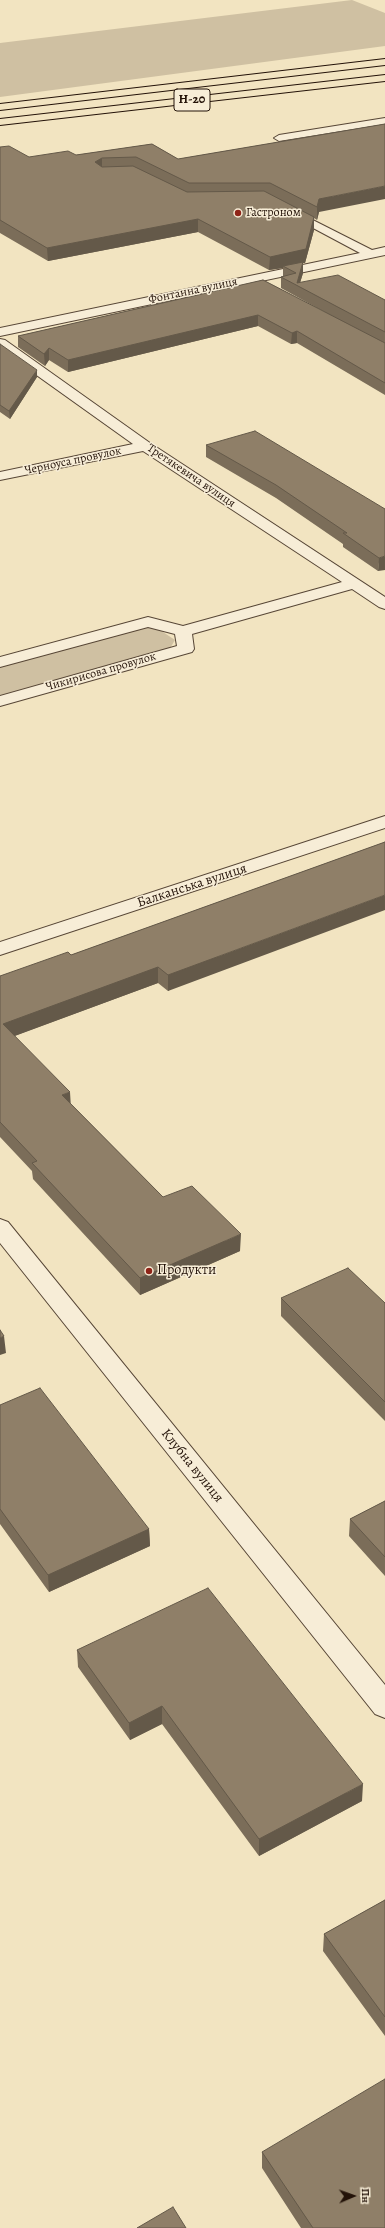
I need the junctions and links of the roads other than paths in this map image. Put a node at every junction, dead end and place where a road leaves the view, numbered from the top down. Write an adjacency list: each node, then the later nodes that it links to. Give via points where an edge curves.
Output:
1 (385, 62): 3 (main road, Н-20)
2 (385, 78): 4 (main road, Н-20)
3 (165, 87): 4 (main road, via 194,92 193,96); 5 (main road, Н-20)
4 (183, 101): 7 (main road, Н-20)
5 (0, 107)
6 (385, 121): 8 (street)
7 (0, 122)
8 (279, 138)
9 (280, 206): 11 (street)
10 (385, 251): 11 (street, Фонтанна вулиця)
11 (371, 254): 12 (street, Фонтанна вулиця)
12 (252, 279): 13 (street); 15 (street, Фонтанна вулиця)
13 (266, 286)
14 (0, 317): 15 (street)
15 (15, 329): 16 (street, Фонтанна вулиця)
16 (0, 332)
17 (0, 343): 18 (street, Третякевича вулиця)
18 (145, 446): 19 (street, Черноуса провулок); 21 (street, Третякевича вулиця)
19 (0, 476)
20 (385, 584): 21 (street)
21 (359, 587): 22 (street, Третякевича вулиця); 23 (street)
22 (385, 604)
23 (184, 631): 24 (street, via 148,622); 25 (street, Чикирисова провулок, via 186,649)
24 (0, 662)
25 (0, 701)
26 (385, 822): 27 (street, Балканська вулиця)
27 (0, 949)
28 (0, 1227): 29 (street, Клубна вулиця)
29 (385, 1706)

